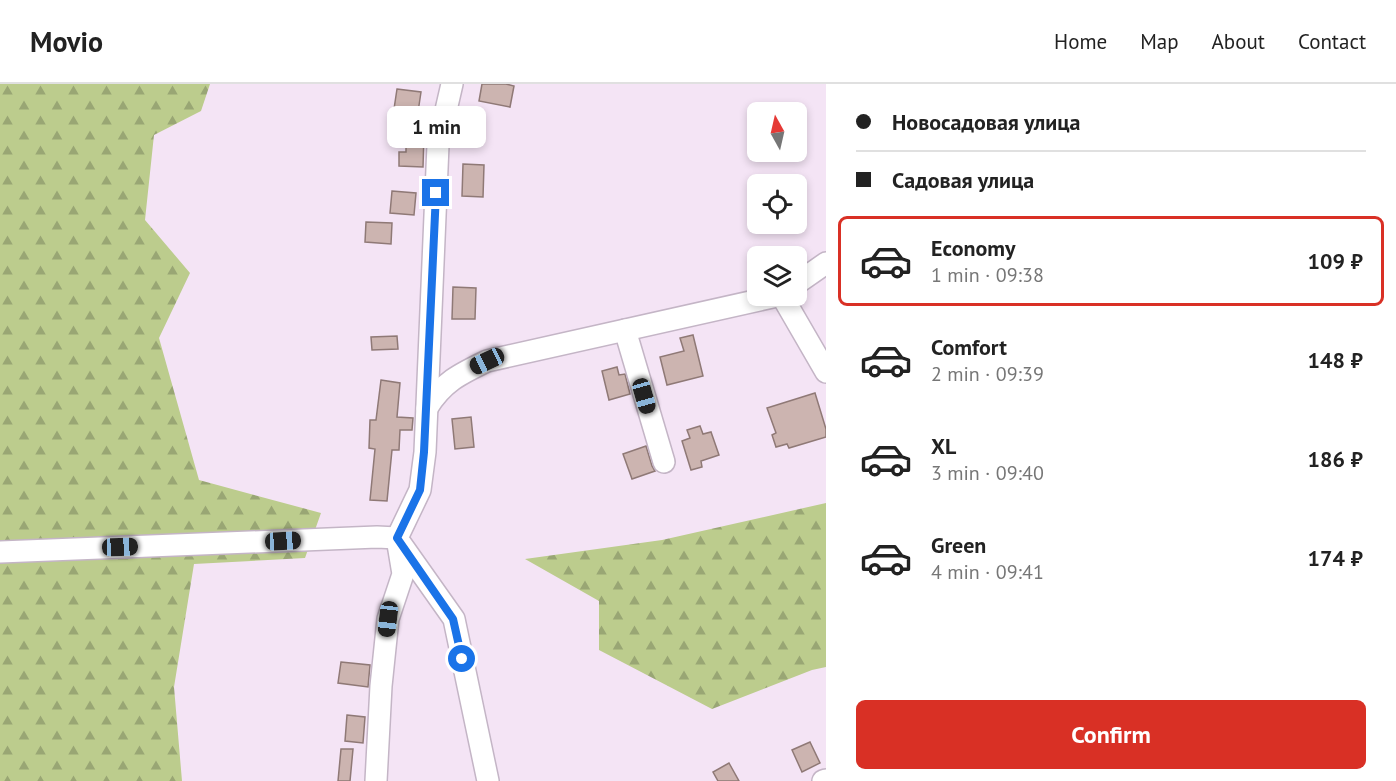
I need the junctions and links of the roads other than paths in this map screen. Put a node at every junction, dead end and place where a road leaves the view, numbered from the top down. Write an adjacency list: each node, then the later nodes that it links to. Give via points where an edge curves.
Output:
1 (452, 84): 8 (street, via 438,145)
2 (826, 263): 3 (street)
3 (807, 276)
4 (747, 303): 6 (street)
5 (788, 306): 7 (street)
6 (625, 330): 8 (street, via 487,361 459,375 436,393); 9 (street)
7 (826, 372)
8 (426, 408): 10 (street, via 420,490)
9 (664, 462)
10 (397, 538): 11 (street); 12 (street, via 403,574 388,619); 13 (street, via 453,619)
11 (0, 552)
12 (376, 781)
13 (488, 781)

